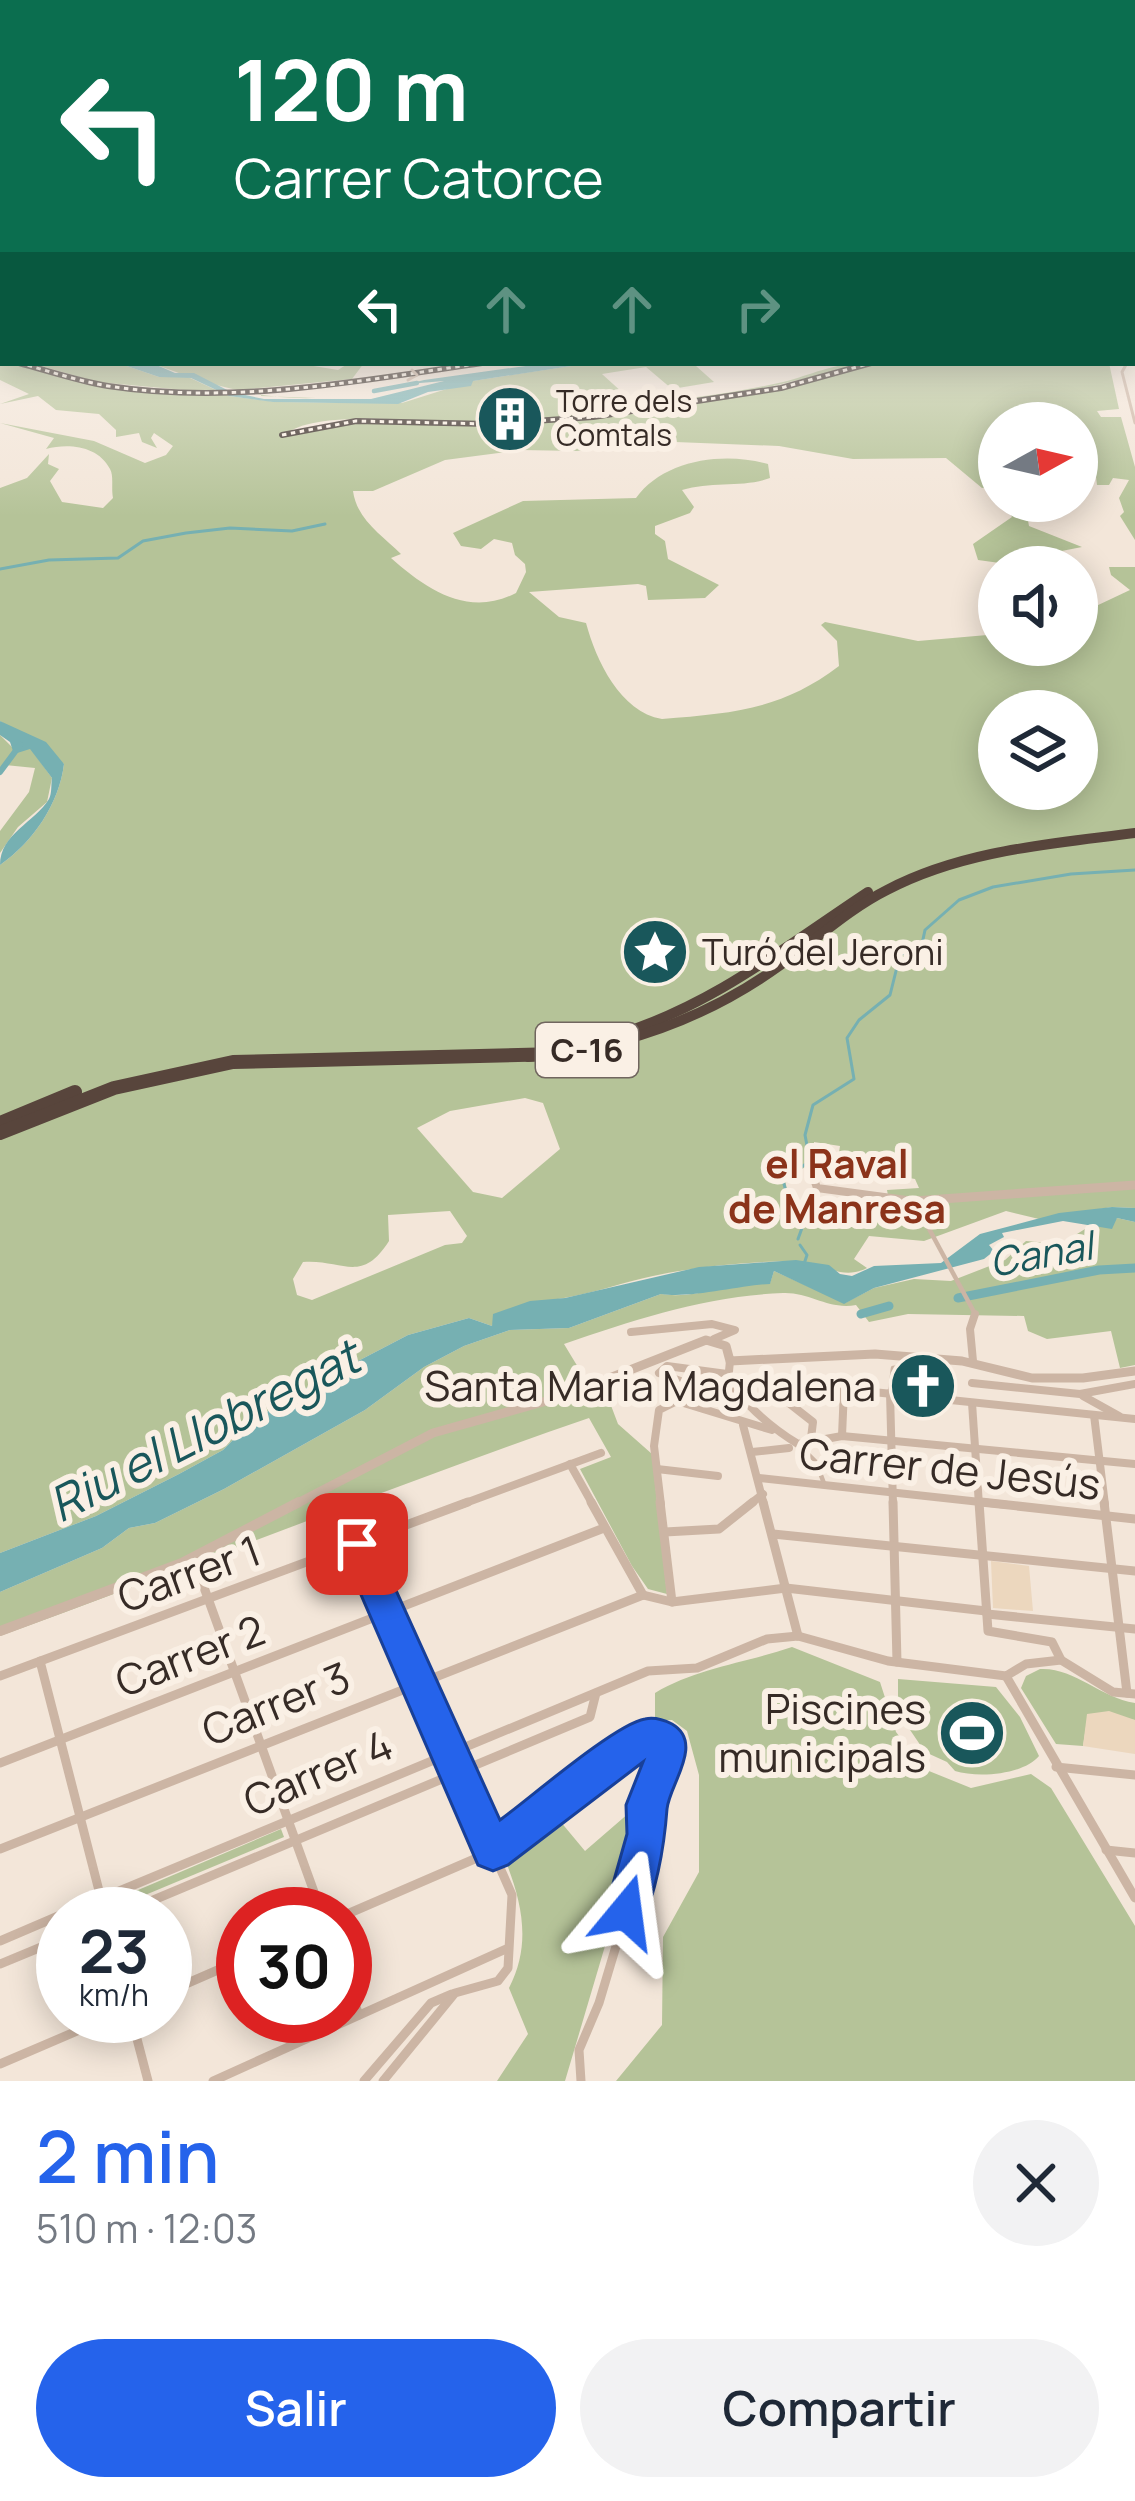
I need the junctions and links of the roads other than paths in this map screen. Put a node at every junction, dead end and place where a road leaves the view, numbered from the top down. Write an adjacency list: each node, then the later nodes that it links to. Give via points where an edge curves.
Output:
1 (408, 366): 3 (street)
2 (1125, 366): 4 (street)
3 (408, 380)
4 (1125, 386): 5 (street); 6 (street)
5 (1135, 387)
6 (1135, 423)
7 (1135, 830): 8 (highway, C-16, via 1003,845 898,876 721,994 626,1033 486,1054 317,1049 219,1056 111,1080); 9 (highway, C-16, via 999,852 913,877 725,1002 626,1041 484,1062 231,1063 102,1091)
8 (0, 1123)
9 (0, 1133)
10 (829, 1158): 12 (street, via 813,1176 817,1188)
11 (1135, 1185): 12 (street)
12 (916, 1204): 13 (street)
13 (973, 1309): 17 (street)
14 (631, 1332): 15 (street, via 712,1324 735,1330)
15 (711, 1340): 18 (street, via 725,1346); 60 (street, via 564,1396 433,1433)
16 (948, 1361): 17 (street); 18 (street, via 848,1351); 24 (street, via 893,1368)
17 (974, 1365): 19 (street, via 1066,1382)
18 (729, 1368): 22 (street, via 663,1370); 27 (street)
19 (1135, 1371)
20 (972, 1383): 25 (street)
21 (1135, 1384): 25 (street)
22 (686, 1385): 27 (street); 28 (street)
23 (767, 1386): 35 (street, via 813,1422)
24 (890, 1393): 26 (street); 34 (street, via 844,1389); 36 (street)
25 (1080, 1394): 30 (street)
26 (972, 1403): 29 (street); 38 (street)
27 (747, 1405): 33 (street)
28 (708, 1410): 32 (street); 44 (street, via 677,1401 661,1409)
29 (1094, 1415): 30 (street); 41 (street)
30 (1120, 1417): 31 (street)
31 (1134, 1418)
32 (742, 1424): 33 (street); 39 (street)
33 (776, 1431): 37 (street)
34 (842, 1436): 35 (street); 36 (street)
35 (811, 1438): 37 (street)
36 (891, 1441): 38 (street); 48 (street)
37 (794, 1446): 39 (street); 47 (street, via 816,1462)
38 (976, 1449): 41 (street); 50 (street)
39 (752, 1452): 46 (street)
40 (601, 1453): 42 (street, Carrer 1)
41 (1099, 1460): 43 (street); 51 (street)
42 (571, 1464): 54 (street); 57 (street, Carrer 1)
43 (1135, 1464)
44 (657, 1469): 45 (street); 55 (street)
45 (718, 1476)
46 (759, 1478): 47 (street, Carrer de Jesús); 49 (street)
47 (825, 1486): 48 (street, Carrer de Jesús)
48 (892, 1493): 50 (street, Carrer de Jesús); 58 (street)
49 (763, 1494): 55 (street, via 719,1529); 56 (street)
50 (980, 1503): 51 (street, Carrer de Jesús); 59 (street)
51 (1106, 1516): 52 (street, Carrer de Jesús); 61 (street)
52 (1135, 1519)
53 (346, 1520): 57 (street)
54 (604, 1528): 64 (street); 68 (street, Carrer 2)
55 (664, 1532): 67 (street)
56 (773, 1534): 58 (street); 63 (street)
57 (357, 1544): 65 (street, Carrer 1); 68 (street)
58 (893, 1544): 59 (street); 66 (street)
59 (983, 1555): 61 (street); 69 (street)
60 (193, 1557): 65 (street); 72 (street)
61 (1111, 1568): 62 (street); 70 (street)
62 (1135, 1570)
63 (786, 1588): 66 (street); 67 (street); 73 (street)
64 (643, 1595): 67 (street); 80 (street, Carrer 3)
65 (208, 1599): 75 (street, Carrer 1); 77 (street)
66 (896, 1600): 69 (street); 76 (street)
67 (672, 1602)
68 (387, 1612): 77 (street, Carrer 2); 80 (street)
69 (987, 1612): 70 (street); 74 (street, via 988,1631 1052,1642)
70 (1119, 1627): 71 (street); 82 (street)
71 (1135, 1629)
72 (0, 1631)
73 (799, 1636): 76 (street); 81 (street, Carrer 4, via 767,1639 697,1667 648,1671)
74 (1061, 1660): 79 (street); 82 (street, via 1112,1692)
75 (40, 1661): 78 (street, Carrer 1); 83 (street)
76 (897, 1662): 79 (street)
77 (234, 1672): 83 (street, Carrer 2); 84 (street)
78 (0, 1676)
79 (1006, 1676): 87 (street)
80 (419, 1683): 84 (street, Carrer 3); 85 (street)
81 (596, 1693): 85 (street, Carrer 4); 88 (street, Carrer 4, via 590,1717)
82 (1131, 1694)
83 (60, 1739): 86 (street, Carrer 2); 90 (street)
84 (261, 1746): 90 (street, Carrer 3); 91 (street)
85 (450, 1754): 88 (street); 91 (street, Carrer 4)
86 (0, 1762)
87 (1056, 1767): 89 (street); 94 (street)
88 (458, 1773): 92 (street, Carrer 4); 95 (street)
89 (1135, 1775)
90 (80, 1817): 93 (street, Carrer 3); 97 (street)
91 (288, 1821): 92 (street); 98 (street, Carrer 4)
92 (296, 1840): 99 (street, Carrer 4); 100 (street)
93 (0, 1849)
94 (1106, 1850): 96 (street); 101 (street)
95 (493, 1851): 102 (street); 106 (street, via 512,1895); 118 (street, via 644,1737 665,1743 646,1805 640,1865 579,2050)
96 (1135, 1853)
97 (98, 1887)
98 (130, 1887)
99 (184, 1887)
100 (313, 1887)
101 (1135, 1898)
102 (372, 1903)
103 (36, 1926): 104 (street, Carrer 4)
104 (0, 1941)
105 (36, 1949): 107 (street)
106 (506, 1949): 108 (street, via 508,1968 498,1981); 109 (street)
107 (0, 1964)
108 (455, 1993): 116 (street, via 431,2003); 117 (street)
109 (372, 2009)
110 (49, 2043): 113 (street)
111 (138, 2043): 114 (street)
112 (297, 2043): 115 (street)
113 (0, 2064)
114 (148, 2081)
115 (213, 2081)
116 (364, 2081)
117 (383, 2081)
118 (581, 2081)

